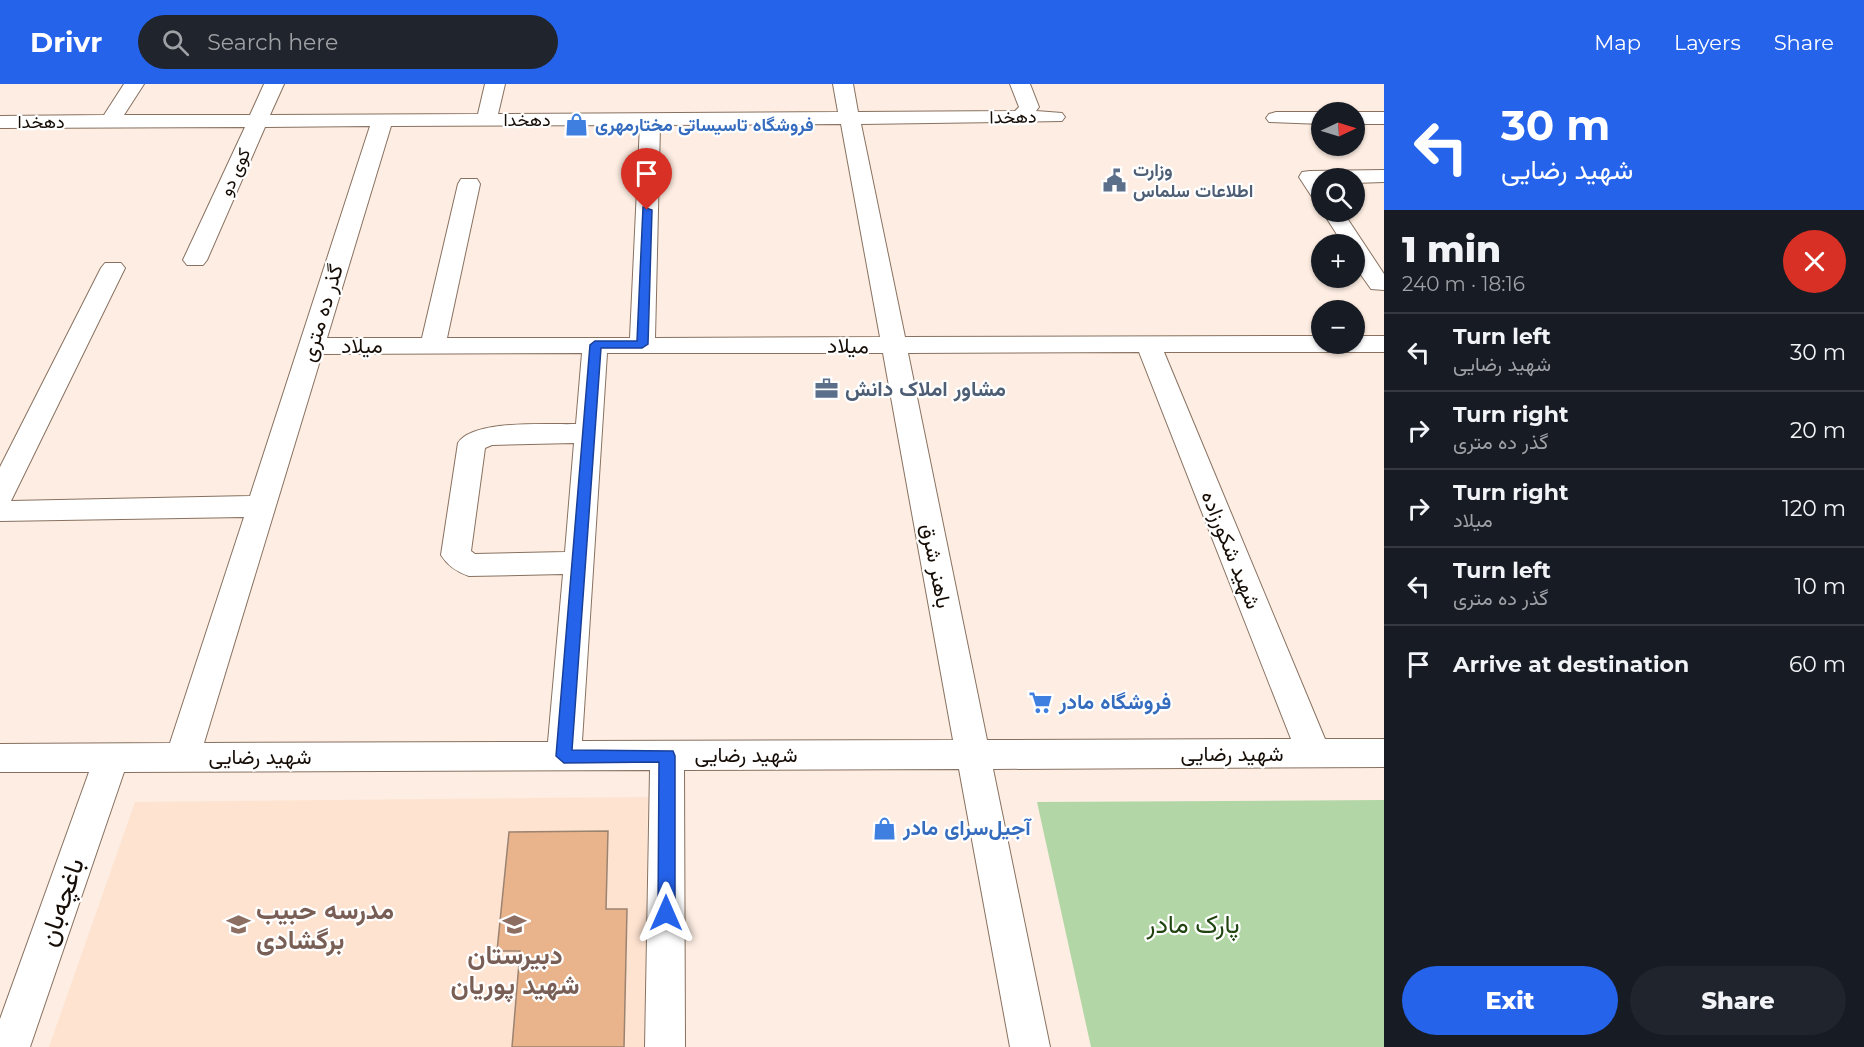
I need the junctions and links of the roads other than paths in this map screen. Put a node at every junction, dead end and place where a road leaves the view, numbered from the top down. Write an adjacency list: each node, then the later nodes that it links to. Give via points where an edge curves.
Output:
1 (134, 84): 18 (street)
2 (274, 84): 15 (street, کوی دو)
3 (495, 84): 13 (street)
4 (843, 84): 8 (street, باهنر شرق)
5 (1020, 84): 6 (street, via 1029,107)
6 (1021, 117): 7 (street, دهخدا); 8 (street, دهخدا)
7 (1055, 117)
8 (849, 118): 14 (street, دهخدا); 31 (street, باهنر شرق)
9 (1276, 118): 10 (street)
10 (1311, 118)
11 (1365, 118): 12 (street)
12 (1384, 118)
13 (487, 120): 14 (street, دهخدا); 16 (street, دهخدا)
14 (650, 120): 26 (street)
15 (258, 121): 16 (street, دهخدا); 18 (street, دهخدا); 22 (street, کوی دو)
16 (382, 121): 29 (street, گذر ده متری)
17 (0, 122): 18 (street, دهخدا)
18 (110, 122)
19 (1365, 176): 20 (street)
20 (1384, 176)
21 (469, 184): 27 (street)
22 (195, 260)
23 (1365, 262): 25 (street)
24 (113, 268): 34 (street)
25 (1380, 284)
26 (642, 344): 28 (street, میلاد); 31 (street, میلاد)
27 (433, 345): 28 (street, میلاد); 29 (street, میلاد)
28 (595, 345): 33 (street)
29 (312, 346): 35 (street, گذر ده متری)
30 (1149, 346): 31 (street, میلاد); 32 (street, میلاد); 39 (street, شهید شکورزاده)
31 (894, 347): 40 (street, باهنر شرق)
32 (1380, 351)
33 (589, 433): 37 (street); 37 (street, via 488,436 472,442 456,555 469,565)
34 (0, 495)
35 (262, 506): 36 (street); 44 (street, گذر ده متری)
36 (0, 511)
37 (579, 563): 41 (street)
38 (1384, 753): 39 (street, شهید رضایی)
39 (1314, 754): 40 (street, شهید رضایی)
40 (973, 755): 42 (street, شهید رضایی); 48 (street, باهنر شرق)
41 (564, 756): 42 (street, شهید رضایی); 44 (street, شهید رضایی)
42 (667, 756): 47 (street)
43 (112, 757): 44 (street, شهید رضایی); 45 (street, شهید رضایی); 46 (street, باغچه‌بان)
44 (183, 757)
45 (0, 758)
46 (10, 1047)
47 (666, 1047)
48 (1030, 1047)

